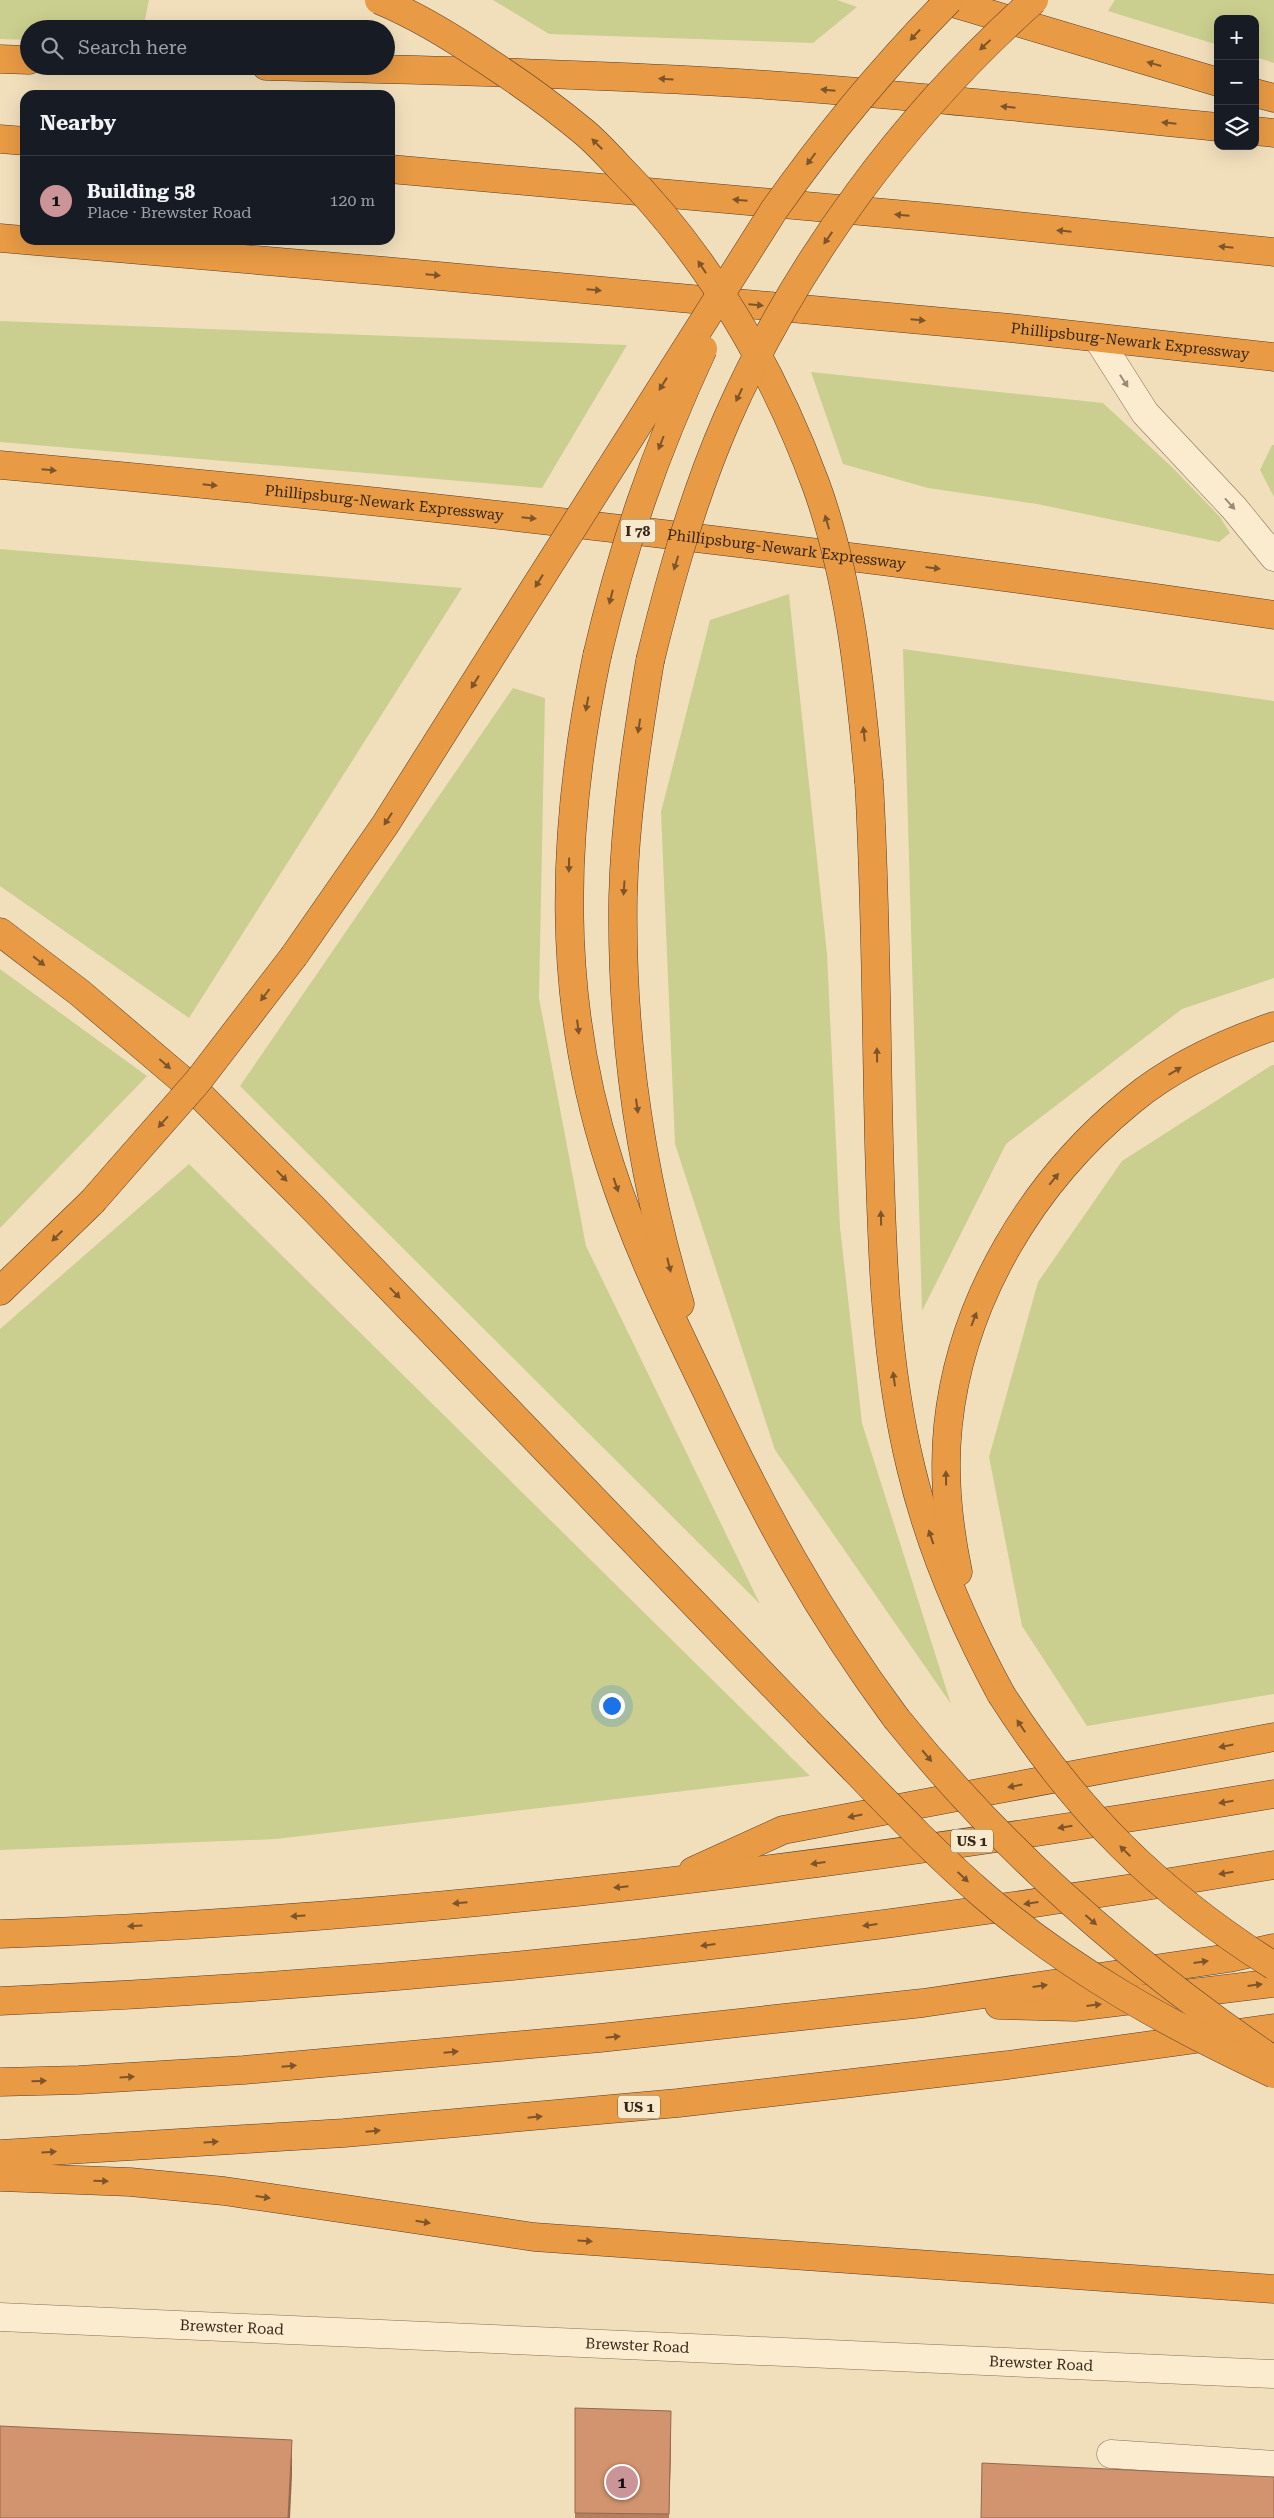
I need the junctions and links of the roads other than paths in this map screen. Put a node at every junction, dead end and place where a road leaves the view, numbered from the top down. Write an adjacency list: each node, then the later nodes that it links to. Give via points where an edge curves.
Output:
1 (380, 0): 33 (highway, one-way to 1, bridge, via 961,1614 931,1539 910,1466 896,1389 881,1230 869,782 852,637 839,564 816,486 784,409 738,322 693,253 645,193 586,133 526,87 454,38)
2 (943, 0): 8 (highway, one-way to 2)
3 (950, 0): 17 (highway, one-way to 17, bridge, via 860,97)
4 (1034, 0): 32 (highway, one-way to 32, bridge, via 977,52 922,113 848,210 797,286 726,421 685,534 650,661 628,817 623,896 624,979 630,1058 657,1219 672,1276 704,1377)
5 (0, 59): 6 (highway)
6 (20, 60)
7 (395, 70): 11 (highway, one-way to 7, via 721,82)
8 (1214, 81)
9 (1259, 94): 10 (highway)
10 (1274, 98)
11 (1214, 128)
12 (1259, 131): 13 (highway)
13 (1274, 133)
14 (0, 139): 15 (highway)
15 (20, 141)
16 (395, 169): 21 (highway, one-way to 16, via 940,218)
17 (774, 210): 31 (highway, one-way to 31, bridge, via 390,817 294,956 198,1081 92,1202); 32 (highway, one-way to 32, bridge, via 736,279 672,415 628,537 597,656 580,746 569,846 569,941 579,1035 597,1121 625,1209 658,1289)
18 (0, 238): 19 (highway, Phillipsburg-Newark Expressway)
19 (20, 240)
20 (81, 245): 23 (highway, Phillipsburg-Newark Expressway)
21 (1274, 252)
22 (0, 256): 23 (highway)
23 (384, 271): 24 (highway, Phillipsburg-Newark Expressway, one-way to 24)
24 (1098, 339): 25 (highway, Phillipsburg-Newark Expressway); 27 (street, one-way to 27, via 1145,412 1234,508)
25 (1274, 357)
26 (0, 465): 28 (highway, Phillipsburg-Newark Expressway / I 78, one-way to 28, via 572,523 1027,580)
27 (1274, 557)
28 (1274, 615)
29 (0, 932): 46 (highway, one-way to 46, bridge, via 80,993 200,1095 817,1731 984,1896 1045,1944 1152,2013)
30 (1274, 1026): 33 (highway, one-way to 30, via 970,1616 951,1540 947,1501 948,1425 953,1392 971,1324 984,1292 1015,1232 1035,1204 1056,1177 1131,1101 1184,1066 1224,1045)
31 (0, 1291)
32 (733, 1448): 45 (highway, one-way to 45, bridge, via 772,1525 856,1664 955,1789 1068,1900 1188,2000)
33 (1001, 1694): 40 (highway, one-way to 33, bridge, via 1176,1896 1115,1842 1063,1783)
34 (1274, 1737): 37 (highway, one-way to 37, via 783,1830)
35 (1274, 1794): 37 (highway, US 1, one-way to 37, via 969,1842)
36 (1274, 1865): 42 (highway, one-way to 42, via 957,1914 655,1951 203,1990)
37 (670, 1882): 38 (highway, US 1, one-way to 38, via 380,1910)
38 (0, 1934)
39 (1274, 1948): 43 (highway, one-way to 39, via 1229,1958)
40 (1274, 1966)
41 (1274, 1983): 43 (highway, one-way to 41, via 1075,2007)
42 (0, 2001)
43 (923, 2003): 47 (highway, one-way to 43, via 244,2070 600,2038)
44 (1274, 2028): 48 (highway, US 1, one-way to 44, via 344,2134 668,2104 1008,2066)
45 (1274, 2060)
46 (1274, 2074)
47 (0, 2082)
48 (0, 2154)
49 (0, 2177): 51 (highway, one-way to 51, via 130,2182 224,2191 534,2237)
50 (1274, 2272): 51 (highway)
51 (1086, 2277): 52 (highway)
52 (1274, 2289)
53 (0, 2316): 54 (street, Brewster Road)
54 (1274, 2374)
55 (1111, 2454): 56 (street)
56 (1274, 2465)

